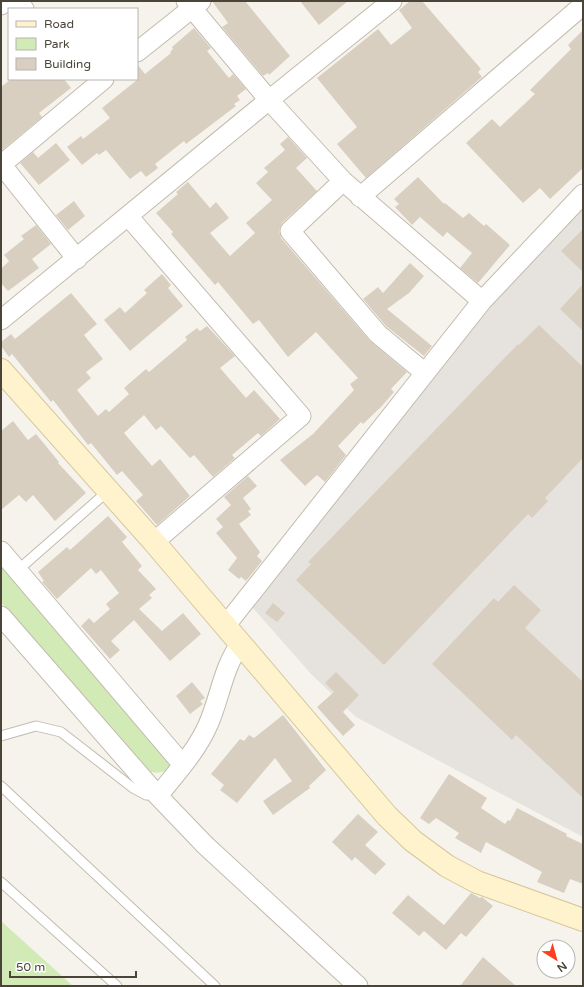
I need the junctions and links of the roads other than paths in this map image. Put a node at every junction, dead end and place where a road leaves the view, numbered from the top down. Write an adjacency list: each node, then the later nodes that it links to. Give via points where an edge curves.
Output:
1 (6, 1): 5 (street)
2 (392, 1): 9 (street)
3 (193, 3): 6 (street); 9 (street)
4 (581, 4): 13 (street)
5 (1, 5)
6 (138, 51)
7 (101, 80): 8 (street)
8 (84, 85): 10 (street)
9 (269, 100): 11 (street); 14 (street)
10 (1, 164): 15 (street)
11 (343, 181): 13 (street); 19 (street, via 290,231 378,334)
12 (583, 194): 16 (street)
13 (360, 197): 16 (street)
14 (128, 216): 15 (street); 21 (street, via 301,416)
15 (77, 259): 17 (street)
16 (482, 301): 19 (street)
17 (1, 320)
18 (1, 370): 20 (street)
19 (425, 373): 25 (street)
20 (108, 491): 21 (street); 23 (lane)
21 (154, 542): 25 (street)
22 (1, 551): 23 (street)
23 (18, 570): 28 (street)
24 (1, 616): 30 (street)
25 (226, 626): 26 (street)
26 (241, 643): 28 (street, via 229,662 208,726); 32 (street, via 387,816 413,841 447,866 477,882)
27 (1, 736): 30 (lane, via 36,726 62,732 133,788 146,795)
28 (183, 765): 30 (street)
29 (1, 786): 34 (lane)
30 (158, 796): 35 (street, via 205,845)
31 (1, 882): 33 (lane)
32 (583, 920)
33 (117, 986)
34 (215, 986)
35 (358, 986)

